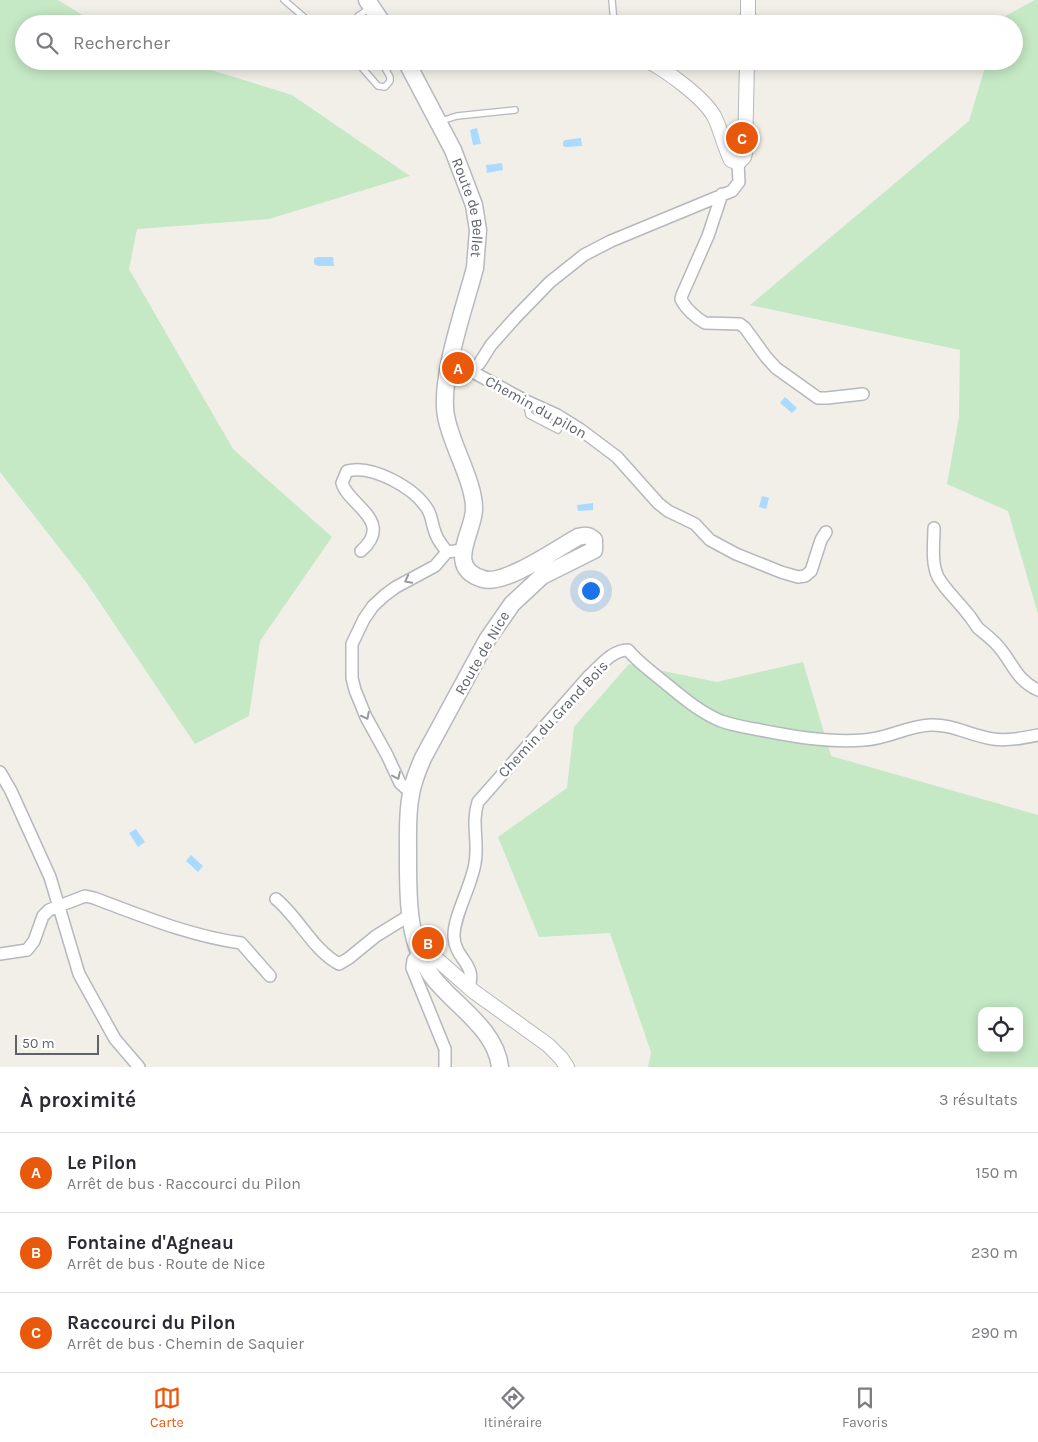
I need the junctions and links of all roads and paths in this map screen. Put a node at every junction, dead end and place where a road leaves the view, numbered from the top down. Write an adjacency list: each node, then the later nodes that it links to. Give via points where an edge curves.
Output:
1 (284, 0): 5 (lane)
2 (612, 0): 8 (lane)
3 (748, 0): 9 (street)
4 (370, 3): 6 (lane); 7 (main road)
5 (302, 15)
6 (359, 15)
7 (377, 15)
8 (613, 15)
9 (748, 15)
10 (364, 70): 11 (lane, via 381,87 390,81)
11 (386, 70)
12 (411, 70): 16 (main road, Route de Bellet)
13 (661, 70): 17 (street, via 684,86 713,115 730,160)
14 (747, 70): 17 (street, via 745,153)
15 (515, 110): 16 (lane, via 457,116)
16 (439, 122): 20 (main road, Route de Bellet, via 468,187 478,222 477,254)
17 (738, 163): 18 (street, via 739,182 732,191)
18 (722, 194): 19 (street, via 584,255 550,282); 21 (street, via 680,299 700,320 740,324 776,368 818,398)
19 (471, 370): 20 (street, via 464,374); 22 (street, Chemin du pilon)
20 (448, 374): 27 (main road, Route de Bellet, via 445,395 448,430 473,499 474,511)
21 (862, 394)
22 (526, 401): 23 (lane, via 528,415); 25 (street, Chemin du pilon, via 557,415 607,448 668,511 695,524 710,540 736,554 781,572 805,576 810,572)
23 (558, 430)
24 (934, 528): 28 (street, via 937,575 951,597 993,640 1028,686)
25 (826, 532)
26 (361, 551): 27 (street, via 372,534 372,528 366,512 342,484 348,471 357,468 388,478 418,496 432,518 438,539)
27 (455, 551): 31 (street, one-way to 31, via 396,587 373,606 352,644 352,678 357,697 400,783); 31 (main road, Route de Nice, via 474,575 488,580 511,574 578,537 591,537 595,545 588,554 542,576 512,604 487,640 423,758)
28 (1038, 690)
29 (1038, 735): 38 (street, Chemin du Grand Bois, via 992,739 952,726 930,725 912,727 889,736 842,741 767,732 722,721 698,709 637,661 628,650 620,650 589,676 478,802 474,814 476,862 454,939 471,972)
30 (0, 772): 33 (street, via 44,862)
31 (411, 794): 34 (main road, Route de Nice, via 408,820)
32 (276, 899): 34 (street, via 339,964)
33 (60, 906): 35 (street, via 43,916 34,941 27,950); 37 (street, via 85,896 214,939 240,943); 39 (street, via 79,974 115,1039)
34 (410, 916): 36 (main road, Route de Nice)
35 (0, 954)
36 (420, 956): 38 (street, via 439,961); 40 (street, via 413,960 412,968 443,1043); 41 (main road, Route de Nice, via 435,980 483,1030)
37 (270, 976)
38 (469, 987): 42 (street, via 548,1045)
39 (139, 1067)
40 (445, 1067)
41 (500, 1067)
42 (567, 1067)

